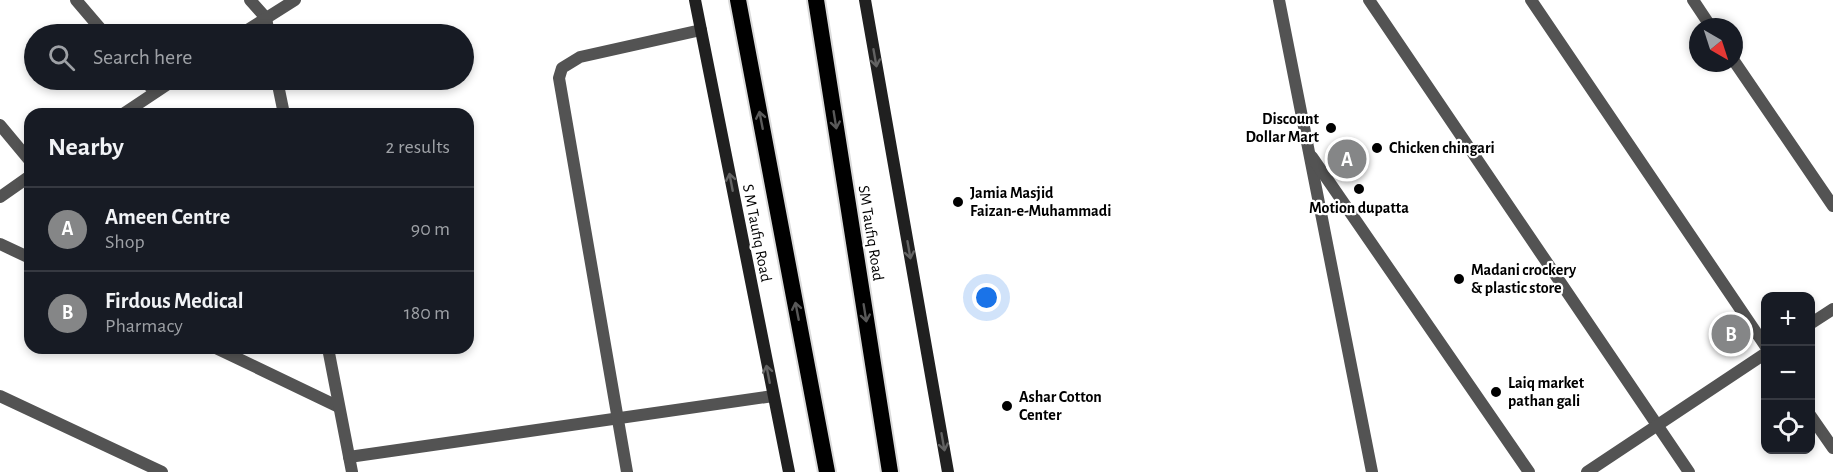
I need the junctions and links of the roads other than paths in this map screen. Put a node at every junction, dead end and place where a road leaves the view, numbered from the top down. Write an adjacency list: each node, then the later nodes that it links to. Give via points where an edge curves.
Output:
1 (76, 0): 14 (street)
2 (250, 0): 12 (street)
3 (295, 0): 12 (street)
4 (695, 0): 17 (main road, S M Taufiq Road)
5 (738, 0): 50 (highway, one-way to 5)
6 (816, 0): 51 (highway, SM Taufiq Road, one-way to 51)
7 (865, 0): 52 (main road, one-way to 52)
8 (1279, 0): 25 (street)
9 (1369, 0): 43 (street)
10 (1531, 0): 34 (street)
11 (1693, 0): 13 (street)
12 (266, 18): 15 (street); 16 (street)
13 (1705, 18)
14 (96, 24)
15 (257, 24)
16 (267, 24)
17 (701, 30): 39 (main road, S M Taufiq Road, one-way to 17); 41 (street, via 580,57 562,68 559,78)
18 (1742, 72): 29 (street)
19 (158, 90): 21 (street)
20 (279, 90): 23 (street)
21 (155, 92): 22 (street)
22 (132, 108)
23 (283, 108)
24 (0, 125): 26 (street)
25 (1309, 153): 53 (street); 54 (street)
26 (24, 154)
27 (24, 180): 28 (street)
28 (0, 196)
29 (1833, 206)
30 (0, 244): 31 (street)
31 (24, 255)
32 (1833, 309): 33 (street)
33 (1815, 321)
34 (1765, 346)
35 (229, 354): 40 (street)
36 (329, 354): 40 (street)
37 (1761, 356): 43 (street)
38 (0, 396): 46 (street)
39 (773, 396): 41 (street); 49 (main road, S M Taufiq Road)
40 (339, 407): 45 (street)
41 (618, 418): 45 (street); 48 (street)
42 (1815, 421): 44 (street)
43 (1657, 425): 55 (street); 56 (street)
44 (1833, 448)
45 (349, 457): 47 (street)
46 (162, 472)
47 (352, 472)
48 (627, 472)
49 (789, 472)
50 (827, 472)
51 (890, 472)
52 (948, 472)
53 (1372, 472)
54 (1529, 472)
55 (1587, 472)
56 (1689, 472)

